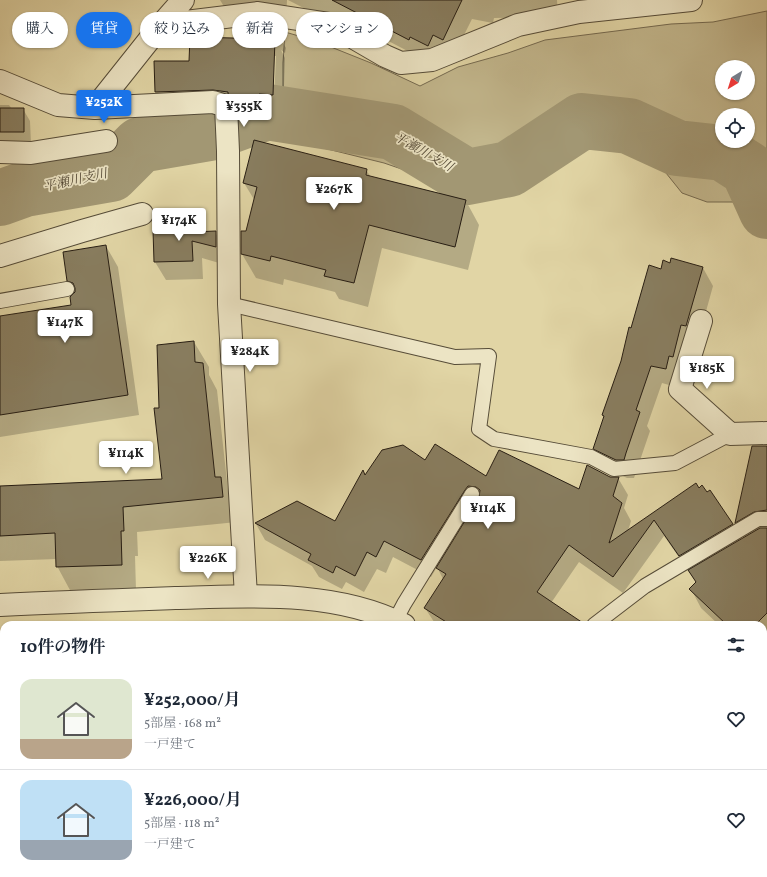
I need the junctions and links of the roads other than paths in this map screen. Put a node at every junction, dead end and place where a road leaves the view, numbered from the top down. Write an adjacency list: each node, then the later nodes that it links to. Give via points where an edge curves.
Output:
1 (183, 0): 4 (street)
2 (691, 0): 3 (street)
3 (579, 6): 5 (street, via 518,25 432,60 401,62 385,56 330,24 258,13)
4 (172, 12)
5 (224, 17)
6 (143, 48): 8 (street)
7 (0, 81): 8 (street, via 58,105)
8 (95, 108): 15 (street, via 213,102 226,106)
9 (106, 141): 10 (street, via 31,153)
10 (0, 152)
11 (142, 214): 12 (street)
12 (0, 256)
13 (67, 290): 14 (lane)
14 (0, 301)
15 (229, 304): 18 (lane, via 455,356 489,356 479,429 494,439 591,457 614,469 675,463); 21 (street)
16 (701, 321): 18 (street, via 680,389)
17 (767, 432): 18 (street)
18 (730, 434)
19 (472, 494): 24 (lane, via 404,604)
20 (767, 519): 25 (lane, via 758,519 645,586)
21 (246, 596): 22 (street); 23 (street, via 320,600 378,613)
22 (0, 605)
23 (396, 621)
24 (400, 621)
25 (599, 621)

